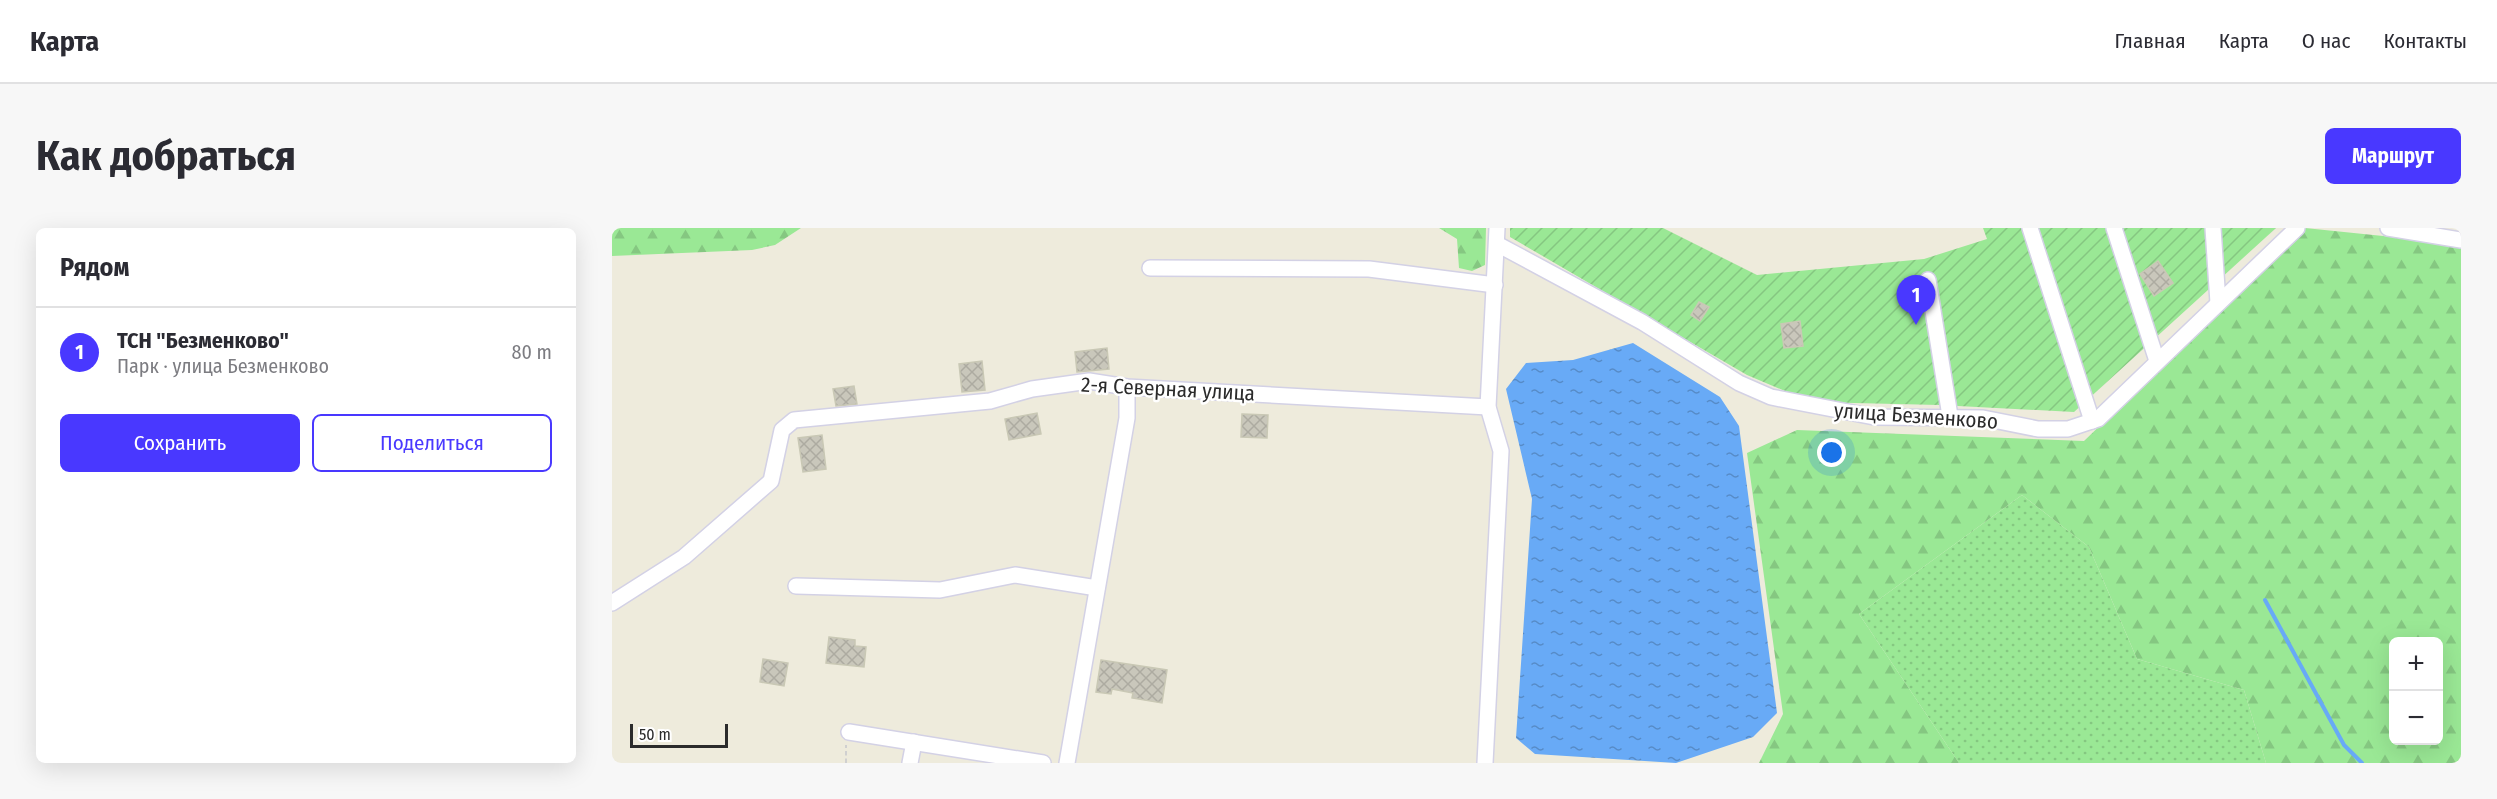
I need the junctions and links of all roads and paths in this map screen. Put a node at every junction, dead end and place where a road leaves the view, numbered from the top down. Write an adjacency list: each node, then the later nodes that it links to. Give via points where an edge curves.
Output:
1 (1497, 228): 8 (street)
2 (2030, 228): 17 (street)
3 (2114, 228): 13 (street)
4 (2213, 228): 12 (street)
5 (2388, 228): 7 (street)
6 (2290, 231): 12 (street, улица Безменково)
7 (2455, 236)
8 (1497, 244): 11 (street); 16 (street, улица Безменково, via 1642,322 1771,398 1874,417)
9 (1150, 268): 11 (street, via 1369,270)
10 (1928, 280): 16 (street)
11 (1495, 285): 15 (street)
12 (2218, 303): 13 (street, улица Безменково)
13 (2157, 361): 17 (street, улица Безменково)
14 (1127, 387): 15 (street, 2-я Северная улица); 19 (street, via 1127,418); 20 (street, 2-я Северная улица, via 1089,381 1032,389 990,401 794,420 782,430 771,481 684,557)
15 (1488, 407): 27 (street, via 1501,451)
16 (1950, 416): 17 (street, улица Безменково, via 2038,429 2068,429)
17 (2092, 421)
18 (796, 586): 19 (street, via 940,590 1015,575)
19 (1097, 588): 26 (street)
20 (612, 603)
21 (847, 738): 22 (street); 23 (path)
22 (914, 742): 24 (street); 25 (street)
23 (846, 763)
24 (910, 763)
25 (1043, 763)
26 (1067, 763)
27 (1485, 763)

